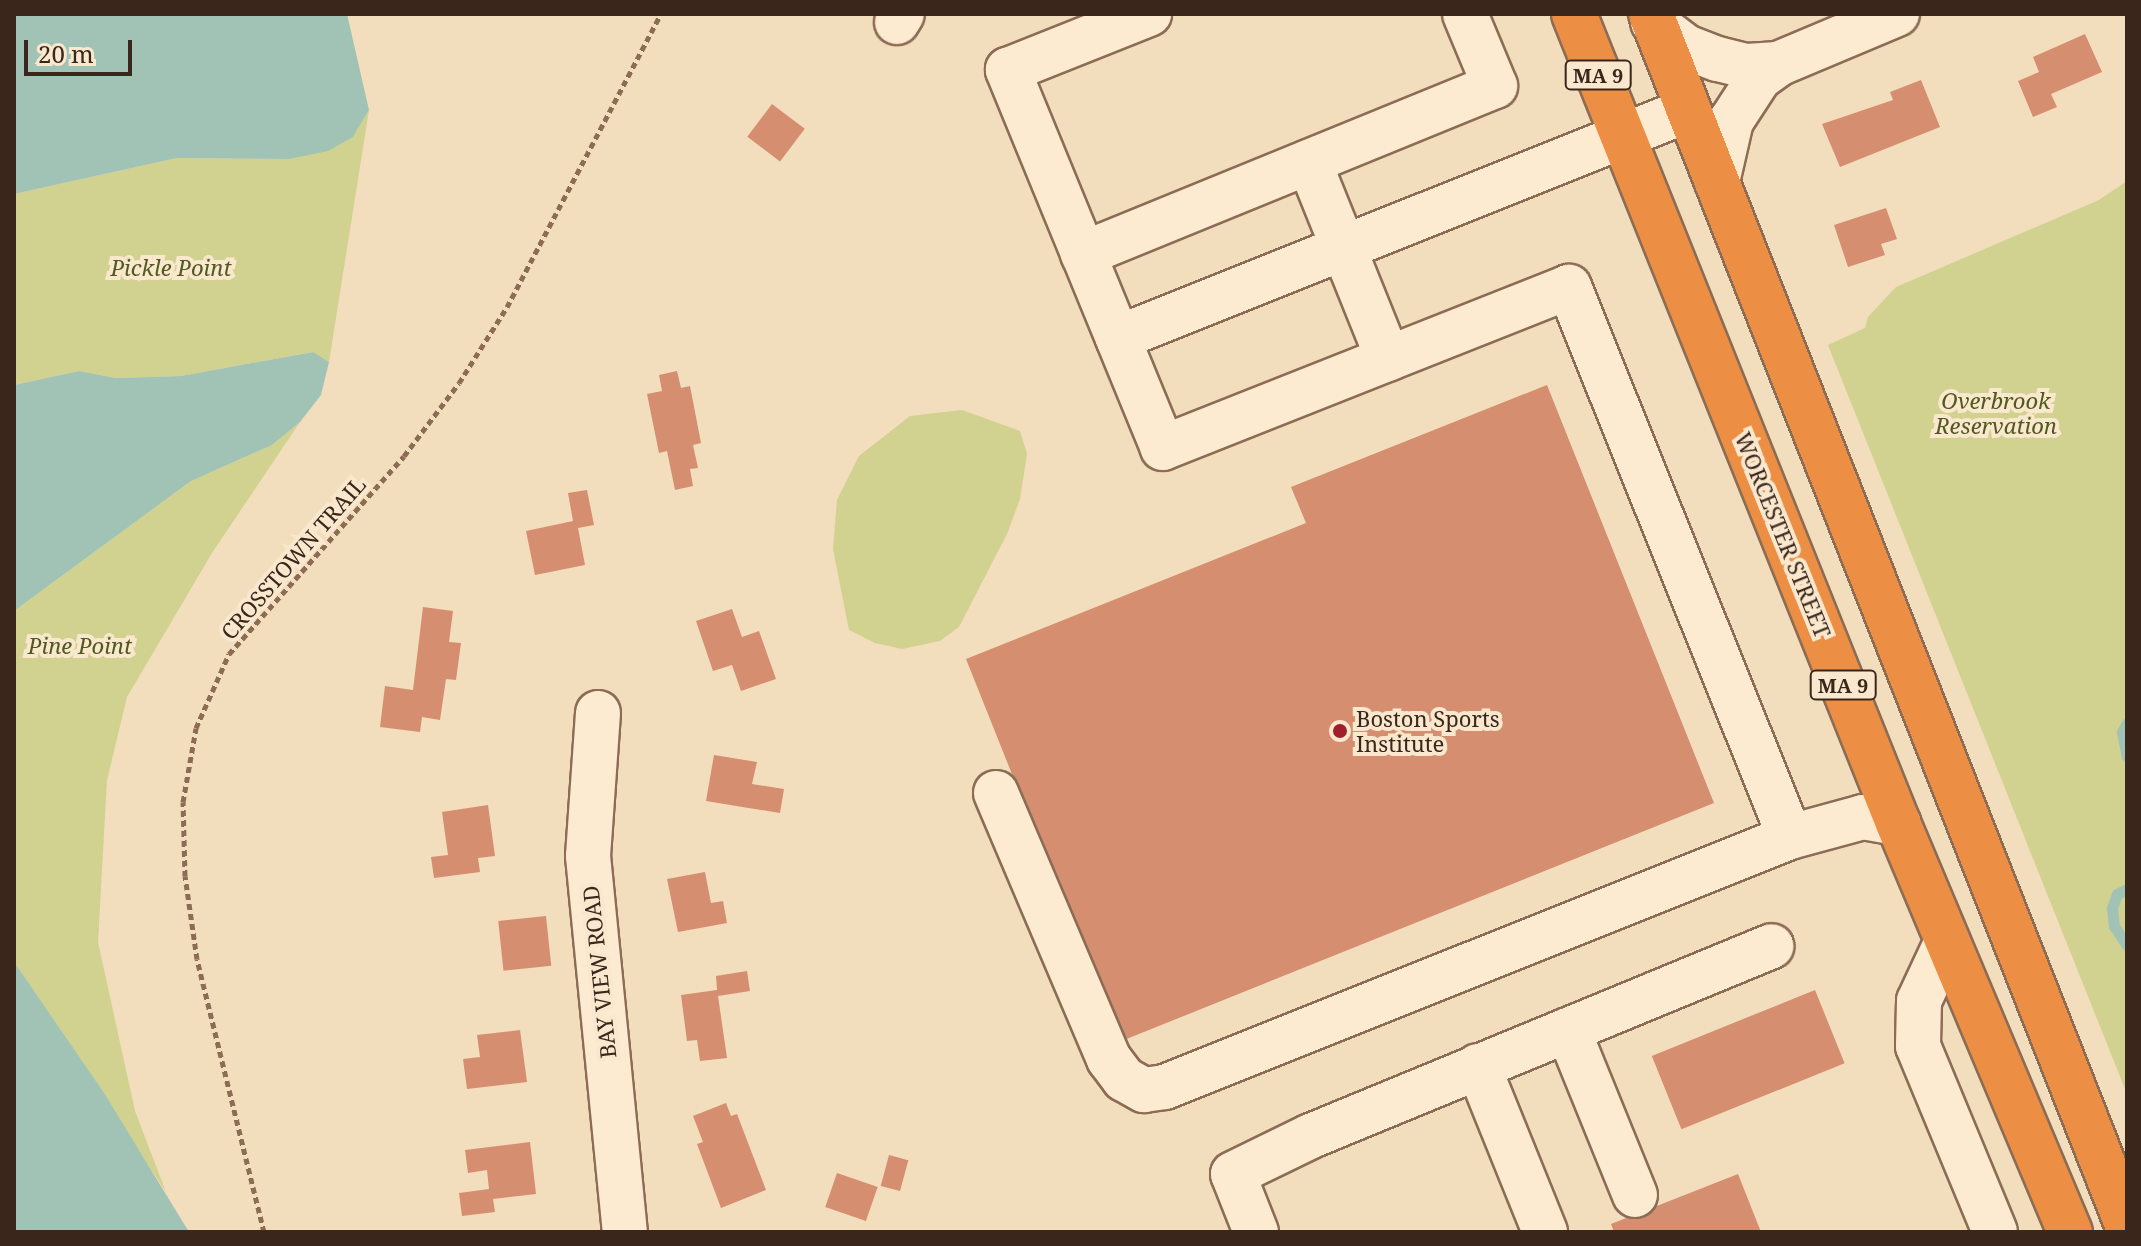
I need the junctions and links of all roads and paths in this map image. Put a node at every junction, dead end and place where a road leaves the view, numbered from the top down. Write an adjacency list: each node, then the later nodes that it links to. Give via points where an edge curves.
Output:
1 (661, 14): 26 (path, CROSSTOWN TRAIL, via 507,307 459,383 404,456 229,654 196,728 183,802 185,876 197,959)
2 (1149, 14): 13 (street, via 1008,70)
3 (1465, 14): 10 (street, via 1495,86)
4 (1574, 14): 9 (highway, WORCESTER STREET / MA 9)
5 (1897, 14): 7 (street)
6 (1652, 18): 7 (street, via 1686,47 1718,59 1747,66); 8 (highway, MA 9)
7 (1778, 64): 11 (street, via 1759,78 1737,108)
8 (1688, 110): 9 (street); 11 (highway, MA 9)
9 (1623, 136): 12 (street); 18 (highway, WORCESTER STREET / MA 9)
10 (1309, 162): 12 (street); 13 (street)
11 (1717, 182): 25 (highway, MA 9)
12 (1343, 248): 14 (street); 15 (street)
13 (1083, 254): 14 (street)
14 (1118, 338): 15 (street, via 1163,448)
15 (1388, 359): 19 (street, via 1569,287)
16 (598, 713): 27 (street, BAY VIEW ROAD, via 588,856)
17 (996, 793): 19 (street, via 1109,1059 1124,1079 1144,1090 1165,1087)
18 (1898, 823): 19 (street, via 1863,817); 20 (highway, WORCESTER STREET / MA 9)
19 (1790, 837)
20 (1947, 941): 30 (street, via 1919,1001 1918,1046); 31 (highway, WORCESTER STREET / MA 9)
21 (1771, 946): 22 (street)
22 (1568, 1030): 23 (street); 24 (street)
23 (1478, 1066): 28 (street, via 1233,1174); 29 (street)
24 (1635, 1195)
25 (2127, 1224)
26 (264, 1232)
27 (625, 1232)
28 (1256, 1232)
29 (1545, 1232)
30 (1995, 1232)
31 (2070, 1232)

